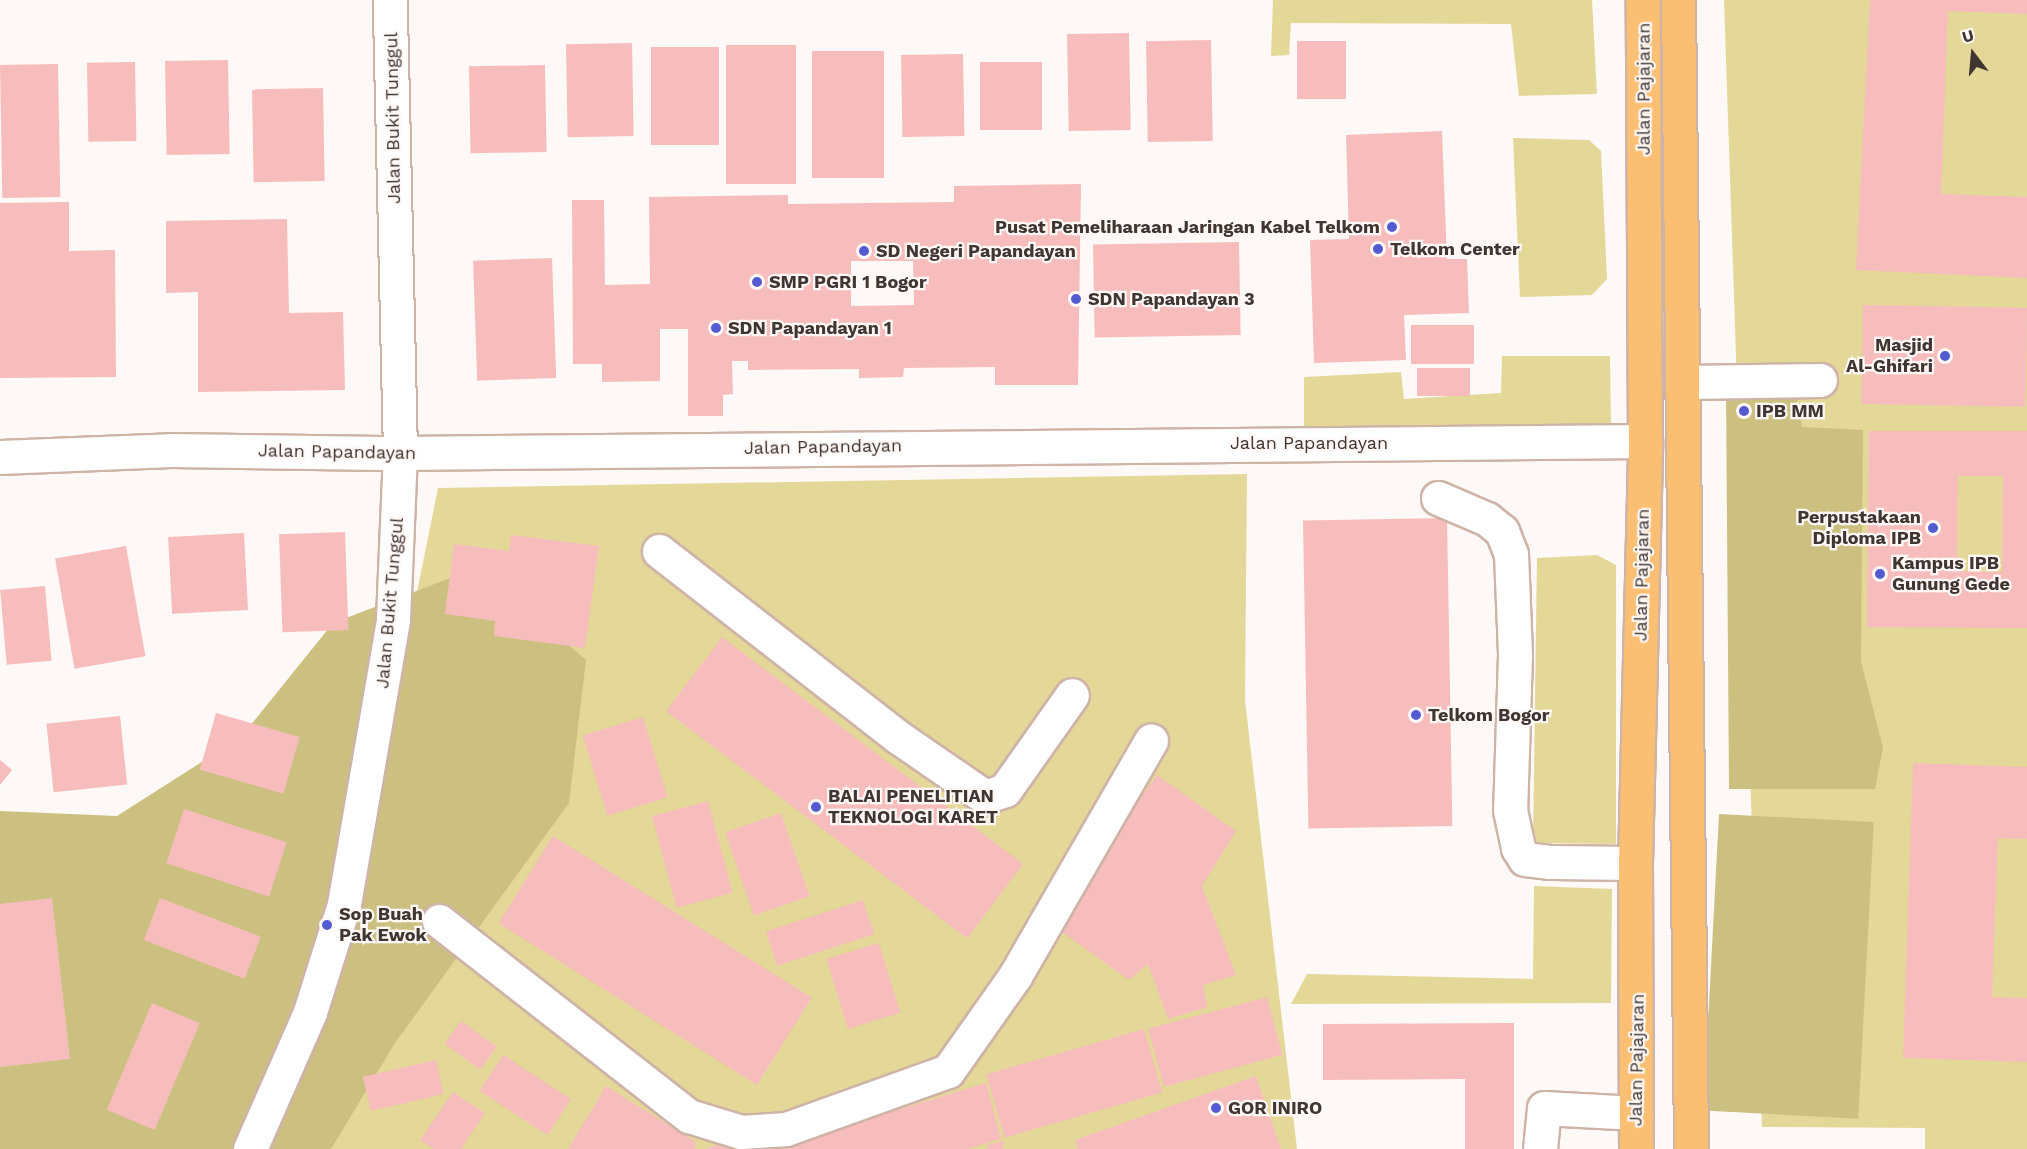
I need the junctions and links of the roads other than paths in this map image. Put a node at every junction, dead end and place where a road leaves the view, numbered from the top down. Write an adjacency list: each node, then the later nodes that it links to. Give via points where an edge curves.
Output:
1 (390, 0): 7 (street, Jalan Bukit Tunggul)
2 (1644, 0): 6 (highway, Jalan Pajajaran)
3 (1678, 0): 5 (highway, Jalan Pajajaran)
4 (1820, 380): 5 (street)
5 (1686, 382): 19 (highway, Jalan Pajajaran)
6 (1646, 441): 7 (street, Jalan Papandayan); 13 (highway, Jalan Pajajaran)
7 (400, 453): 8 (street, Jalan Papandayan, via 171,450); 16 (street, Jalan Bukit Tunggul, via 393,619 344,904 310,1012)
8 (0, 457)
9 (1438, 498): 13 (street, via 1487,519 1502,531 1511,554 1515,655 1510,810 1518,848 1525,859)
10 (660, 551): 11 (street, via 898,737 985,796 1005,790)
11 (1072, 695)
12 (1151, 740): 14 (street, via 1015,976 948,1071 786,1129 741,1132 689,1116)
13 (1635, 863): 15 (highway, Jalan Pajajaran)
14 (439, 921)
15 (1636, 1113): 17 (street, via 1544,1108); 18 (highway, Jalan Pajajaran)
16 (249, 1149)
17 (1540, 1149)
18 (1636, 1149)
19 (1691, 1149)

